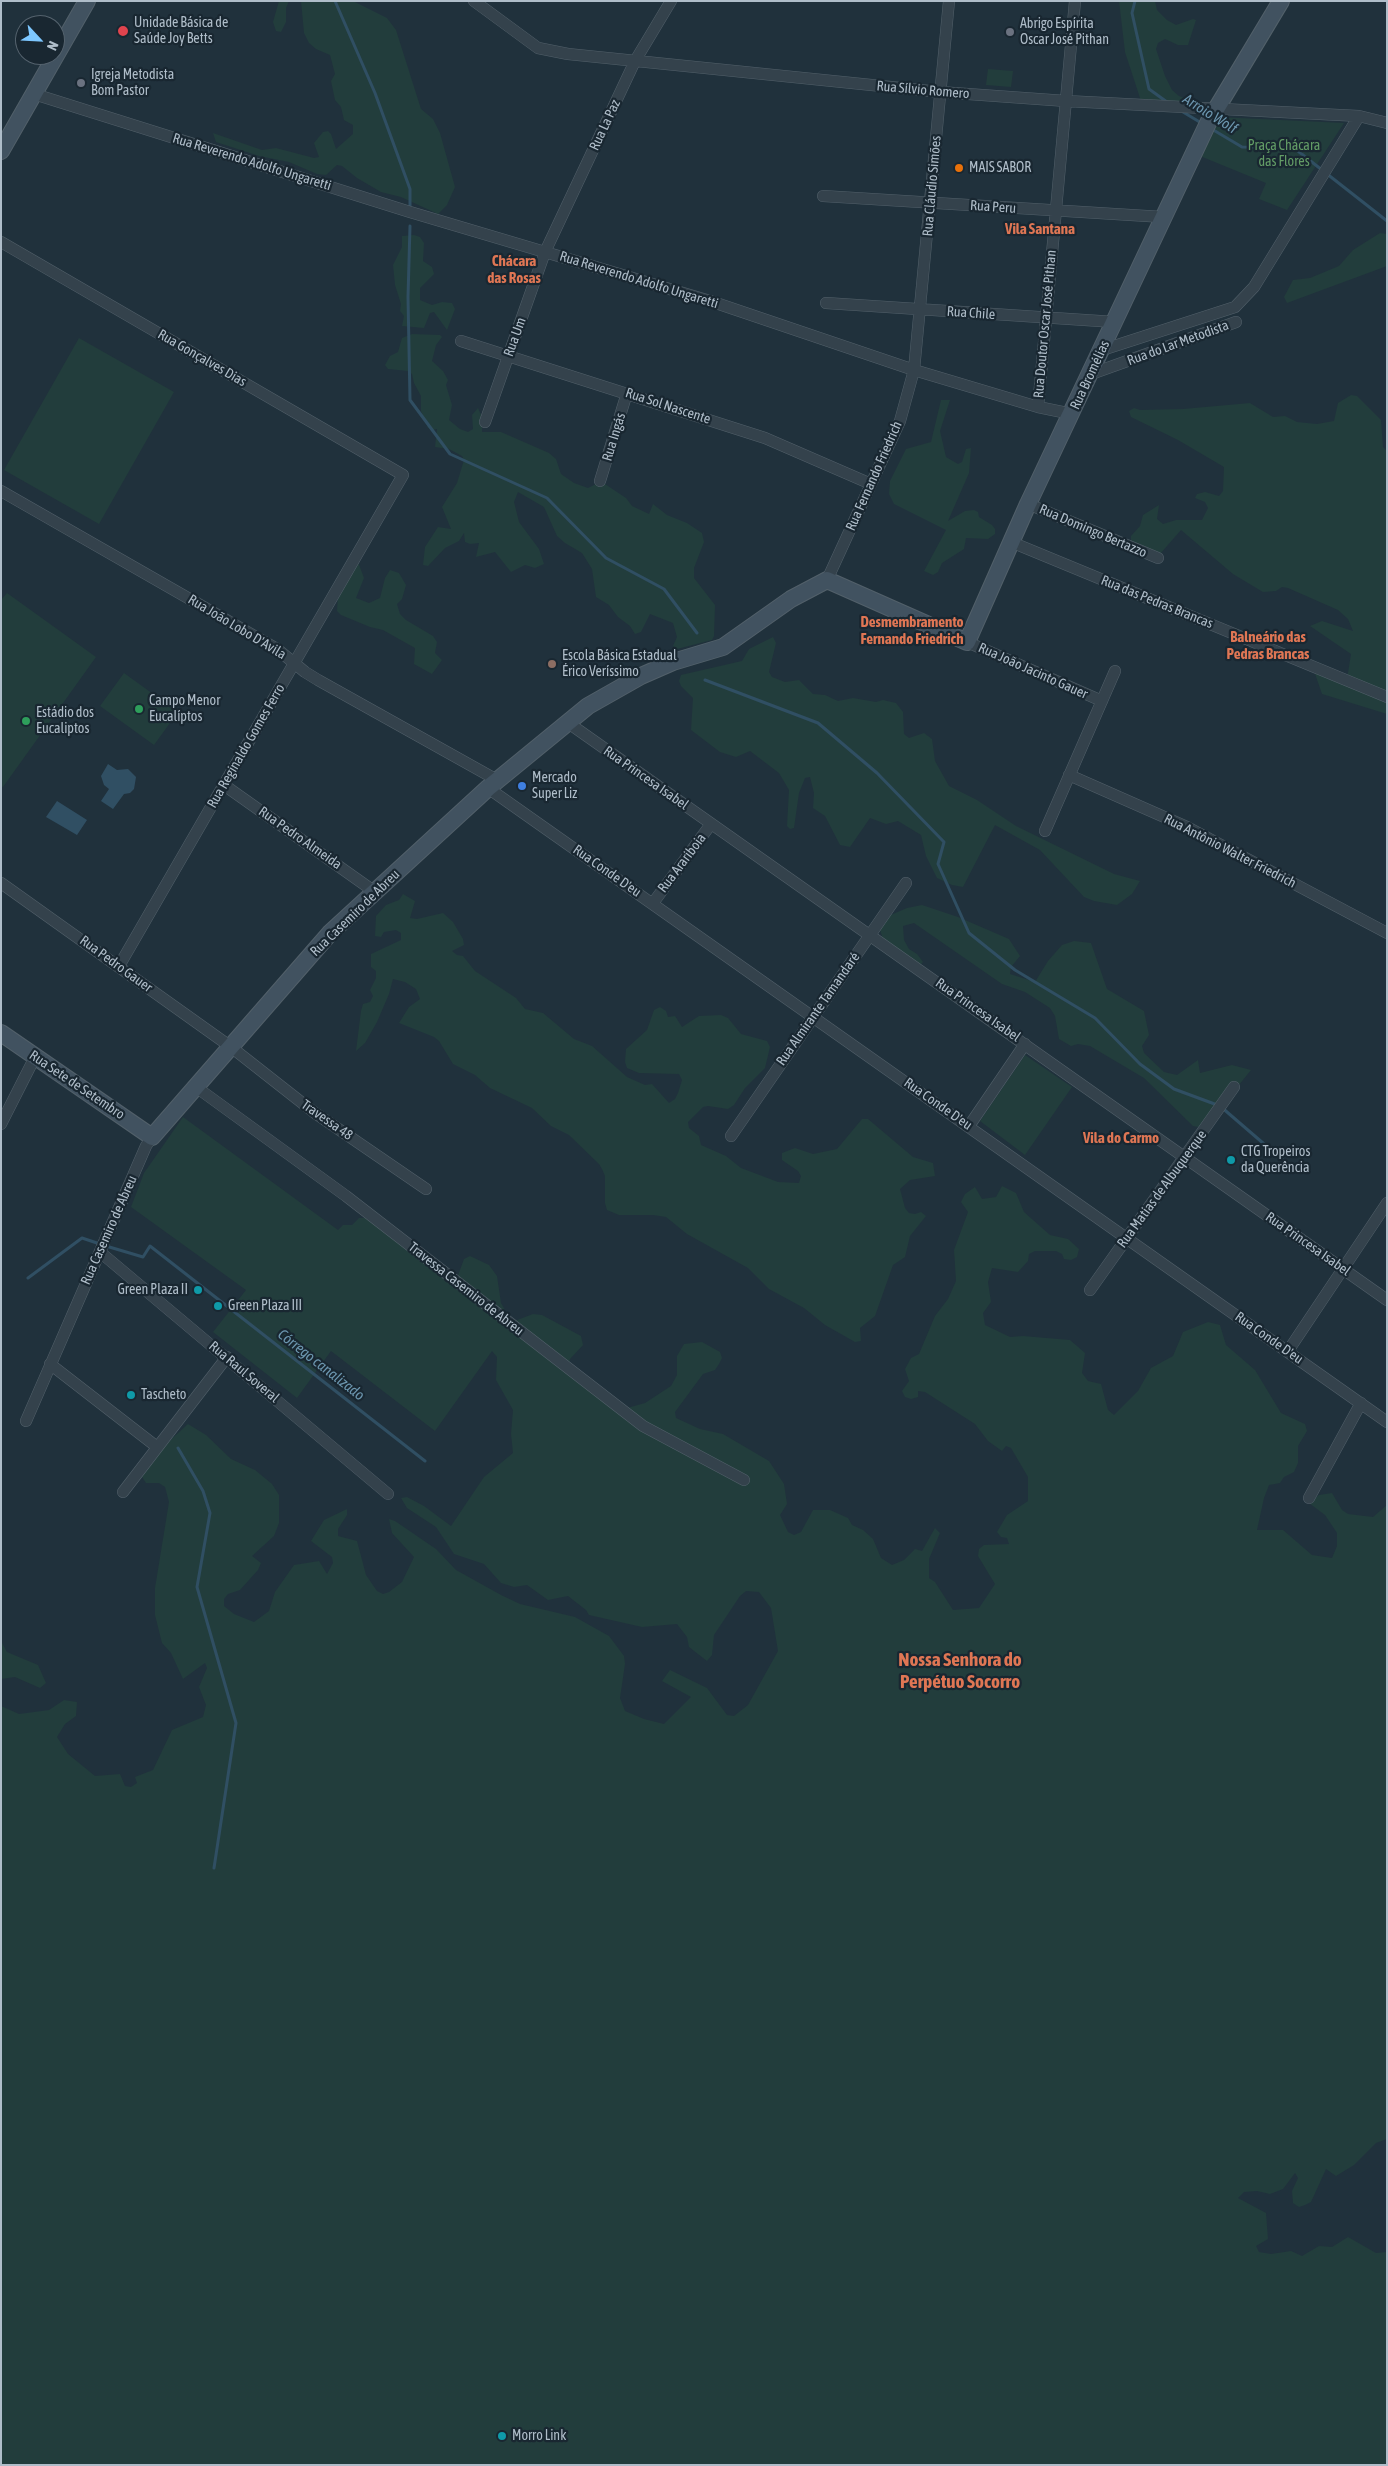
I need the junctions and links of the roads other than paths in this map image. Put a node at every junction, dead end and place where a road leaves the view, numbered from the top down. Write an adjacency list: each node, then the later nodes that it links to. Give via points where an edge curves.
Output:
1 (87, 1): 9 (street)
2 (474, 1): 7 (street, Rua Sílvio Romero, via 538,48)
3 (671, 1): 7 (street, Rua La Paz)
4 (949, 1): 8 (street, Rua Cláudio Simões)
5 (1075, 1): 10 (street, Rua Doutor Oscar José Pithan)
6 (1281, 1): 11 (street, Rua Bromélias)
7 (635, 61): 8 (street, Rua Sílvio Romero); 20 (street, Rua La Paz)
8 (940, 92): 10 (street, Rua Sílvio Romero); 16 (street, Rua Cláudio Simões)
9 (34, 94): 14 (street); 20 (street, Rua Reverendo Adolfo Ungaretti)
10 (1066, 101): 11 (street, Rua Sílvio Romero); 17 (street, Rua Doutor Oscar José Pithan)
11 (1215, 109): 12 (street, Rua Sílvio Romero); 18 (street, Rua Bromélias)
12 (1359, 116): 13 (street, Rua Sílvio Romero); 26 (street, via 1254,287 1235,307)
13 (1387, 123)
14 (1, 151)
15 (824, 196): 16 (street, Rua Peru)
16 (930, 203): 17 (street, Rua Peru); 22 (street, Rua Cláudio Simões)
17 (1056, 211): 18 (street, Rua Peru); 23 (street, Rua Doutor Oscar José Pithan)
18 (1163, 217): 24 (street, Rua Bromélias)
19 (1, 242): 37 (street, Rua Gonçalves Dias)
20 (545, 252): 30 (street, Rua Um); 31 (street, Rua Reverendo Adolfo Ungaretti, via 710,302)
21 (826, 303): 22 (street, Rua Chile)
22 (920, 309): 23 (street, Rua Chile); 31 (street, Rua Cláudio Simões)
23 (1045, 318): 24 (street, Rua Chile); 34 (street, Rua Doutor Oscar José Pithan)
24 (1115, 322): 29 (street, Rua Bromélias)
25 (1236, 322): 27 (street, Rua do Lar Metodista)
26 (1187, 323): 27 (street); 29 (street)
27 (1195, 337): 32 (street, Rua do Lar Metodista)
28 (461, 341): 30 (street, Rua Sol Nascente)
29 (1102, 350): 32 (street, Rua Bromélias)
30 (507, 357): 33 (street, Rua Sol Nascente); 36 (street, Rua Um)
31 (914, 370): 34 (street, Rua Reverendo Adolfo Ungaretti); 39 (street, Rua Fernando Friedrich, via 900,422)
32 (1091, 374): 35 (street, Rua Bromélias)
33 (627, 393): 38 (street, Rua Ingás); 39 (street, Rua Sol Nascente, via 765,438)
34 (1038, 408): 35 (street, Rua Reverendo Adolfo Ungaretti)
35 (1072, 414): 41 (street, Rua Bromélias)
36 (485, 422)
37 (403, 474): 46 (street, Rua Reginaldo Gomes Ferro)
38 (600, 481)
39 (871, 484): 44 (street, Rua Fernando Friedrich)
40 (1, 490): 46 (street, Rua João Lobo D'Avila, via 277,649)
41 (1028, 504): 42 (street, Rua Bromélias); 43 (street, Rua Domingo Bertazzo)
42 (1011, 542): 45 (street, Rua Bromélias); 48 (street, Rua das Pedras Brancas)
43 (1158, 558)
44 (827, 580): 45 (street, Rua João Jacinto Gauer); 50 (street, Rua Casemiro de Abreu, via 791,599 723,647 640,676)
45 (967, 642): 49 (street, Rua João Jacinto Gauer)
46 (294, 663): 52 (street, Rua João Lobo D'Avila); 53 (street, Rua Reginaldo Gomes Ferro)
47 (1115, 671): 49 (street, Rua João Jacinto Gauer)
48 (1387, 697)
49 (1102, 701): 51 (street, Rua João Jacinto Gauer)
50 (567, 722): 52 (street, Rua Casemiro de Abreu); 54 (street, Rua Princesa Isabel)
51 (1069, 775): 55 (street, Rua João Jacinto Gauer); 60 (street, Rua Antônio Walter Friedrich, via 1187,827)
52 (493, 784): 58 (street, Rua Casemiro de Abreu); 59 (street, Rua Conde D'eu)
53 (224, 785): 58 (street, Rua Pedro Almeida); 62 (street, Rua Reginaldo Gomes Ferro)
54 (711, 824): 59 (street, Rua Arariboia); 61 (street, Rua Princesa Isabel)
55 (1045, 830)
56 (1, 883): 62 (street, Rua Pedro Gauer)
57 (906, 883): 61 (street, Rua Almirante Tamandaré)
58 (375, 892): 66 (street, Rua Casemiro de Abreu, via 330,932)
59 (653, 903): 63 (street, Rua Conde D'eu)
60 (1387, 933)
61 (870, 934): 63 (street, Rua Almirante Tamandaré); 65 (street, Rua Princesa Isabel)
62 (119, 966): 66 (street, Rua Pedro Gauer)
63 (814, 1016): 71 (street, Rua Conde D'eu); 72 (street, Rua Almirante Tamandaré)
64 (1, 1033): 67 (street, Rua Sete de Setembro)
65 (1025, 1044): 71 (street); 74 (street, Rua Princesa Isabel)
66 (230, 1047): 68 (street, Rua Casemiro de Abreu); 75 (street, Travessa 48, via 315,1113)
67 (35, 1057): 70 (street); 73 (street, Rua Sete de Setembro)
68 (196, 1087): 73 (street, Rua Casemiro de Abreu); 89 (street, Travessa Casemiro de Abreu, via 346,1196 643,1426)
69 (1234, 1087): 74 (street, Rua Matias de Albuquerque)
70 (1, 1124)
71 (969, 1126): 77 (street, Rua Conde D'eu)
72 (731, 1136)
73 (152, 1137): 78 (street, Rua Casemiro de Abreu)
74 (1185, 1157): 77 (street, Rua Matias de Albuquerque); 79 (street, Rua Princesa Isabel)
75 (426, 1189)
76 (1387, 1203): 79 (street)
77 (1127, 1238): 80 (street, Rua Matias de Albuquerque); 82 (street, Rua Conde D'eu)
78 (100, 1252): 83 (street, Rua Raul Soveral); 84 (street, Rua Casemiro de Abreu)
79 (1343, 1269): 81 (street, Rua Princesa Isabel); 82 (street)
80 (1090, 1290)
81 (1387, 1300)
82 (1288, 1351): 85 (street, Rua Conde D'eu)
83 (227, 1357): 88 (street); 91 (street, Rua Raul Soveral)
84 (50, 1364): 86 (street, Rua Casemiro de Abreu); 88 (street)
85 (1361, 1403): 87 (street, Rua Conde D'eu); 92 (street)
86 (26, 1421)
87 (1387, 1422)
88 (157, 1447): 90 (street)
89 (744, 1480)
90 (123, 1492)
91 (388, 1494)
92 (1309, 1498)

